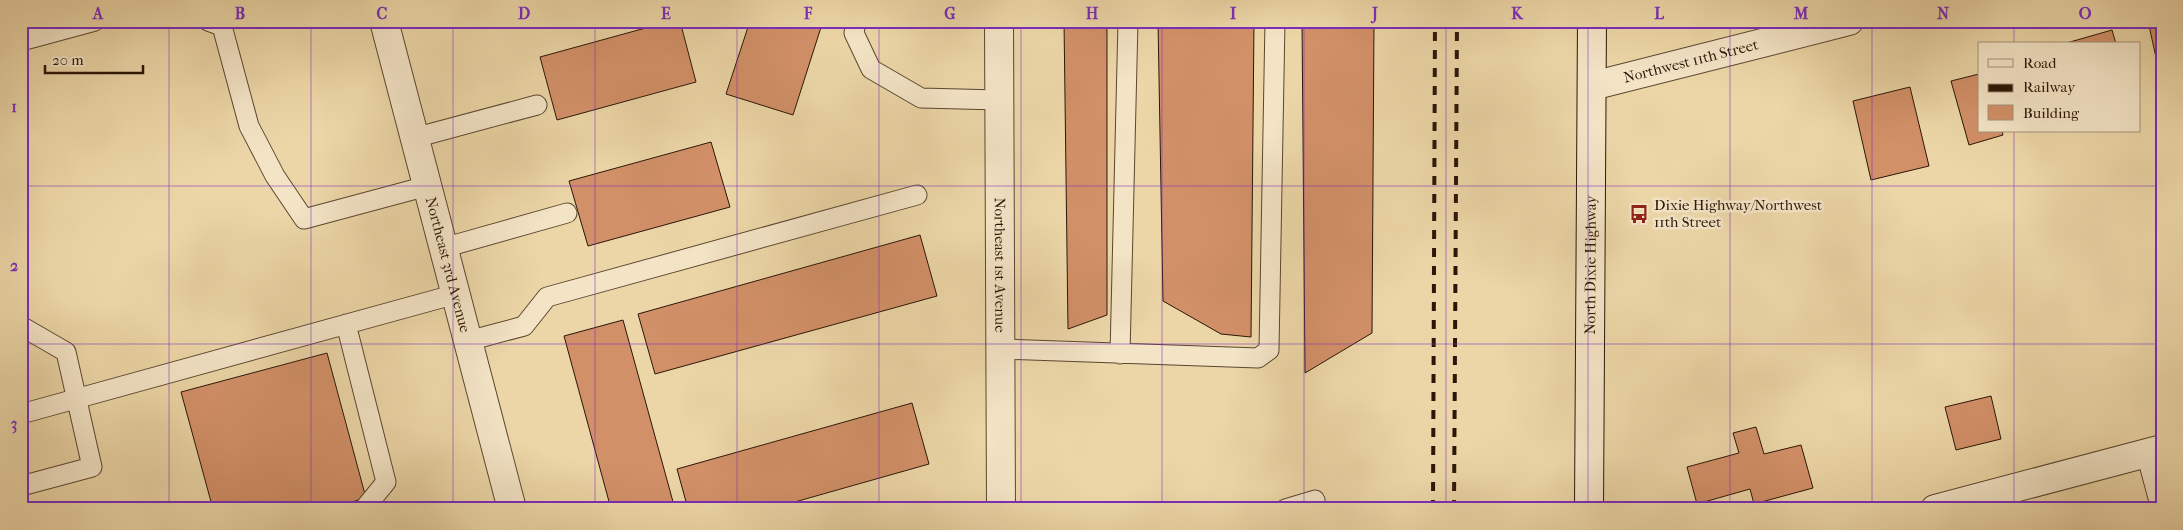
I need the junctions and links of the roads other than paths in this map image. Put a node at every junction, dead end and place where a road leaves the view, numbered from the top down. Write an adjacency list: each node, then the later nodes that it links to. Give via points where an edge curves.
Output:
1 (95, 21): 10 (lane)
2 (208, 21): 15 (lane, via 222,26 249,126 275,176 304,219)
3 (384, 21): 14 (street, Northeast 3rd Avenue)
4 (856, 21): 12 (lane, via 854,34 871,69 921,98)
5 (999, 21): 12 (street, Northeast 1st Avenue)
6 (1128, 21): 24 (lane)
7 (1275, 21): 24 (lane, via 1269,350 1258,358)
8 (1592, 21): 11 (street, North Dixie Highway)
9 (1849, 21): 11 (street, Northwest 11th Street)
10 (21, 41)
11 (1592, 86): 35 (street, North Dixie Highway)
12 (999, 100): 23 (street, Northeast 1st Avenue)
13 (537, 105): 14 (lane)
14 (414, 138): 15 (street, Northeast 3rd Avenue)
15 (428, 186): 18 (street, Northeast 3rd Avenue)
16 (917, 195): 22 (lane, via 547,297 524,326)
17 (567, 213): 18 (lane)
18 (443, 248): 19 (street, Northeast 3rd Avenue)
19 (456, 294): 20 (lane); 22 (street, Northeast 3rd Avenue)
20 (346, 324): 25 (lane); 30 (lane, via 386,482)
21 (21, 326): 25 (lane, via 66,352)
22 (468, 341): 31 (street, Northeast 3rd Avenue)
23 (1000, 349): 24 (lane); 32 (street, Northeast 1st Avenue)
24 (1120, 354)
25 (77, 398): 26 (lane); 28 (lane, via 92,467)
26 (21, 414)
27 (2154, 451): 29 (street); 37 (lane)
28 (21, 486)
29 (1978, 503): 36 (street)
30 (364, 509)
31 (512, 509)
32 (1001, 509)
33 (1285, 509): 34 (lane, via 1315,500)
34 (1315, 509)
35 (1589, 509)
36 (1935, 509)
37 (2162, 509)

